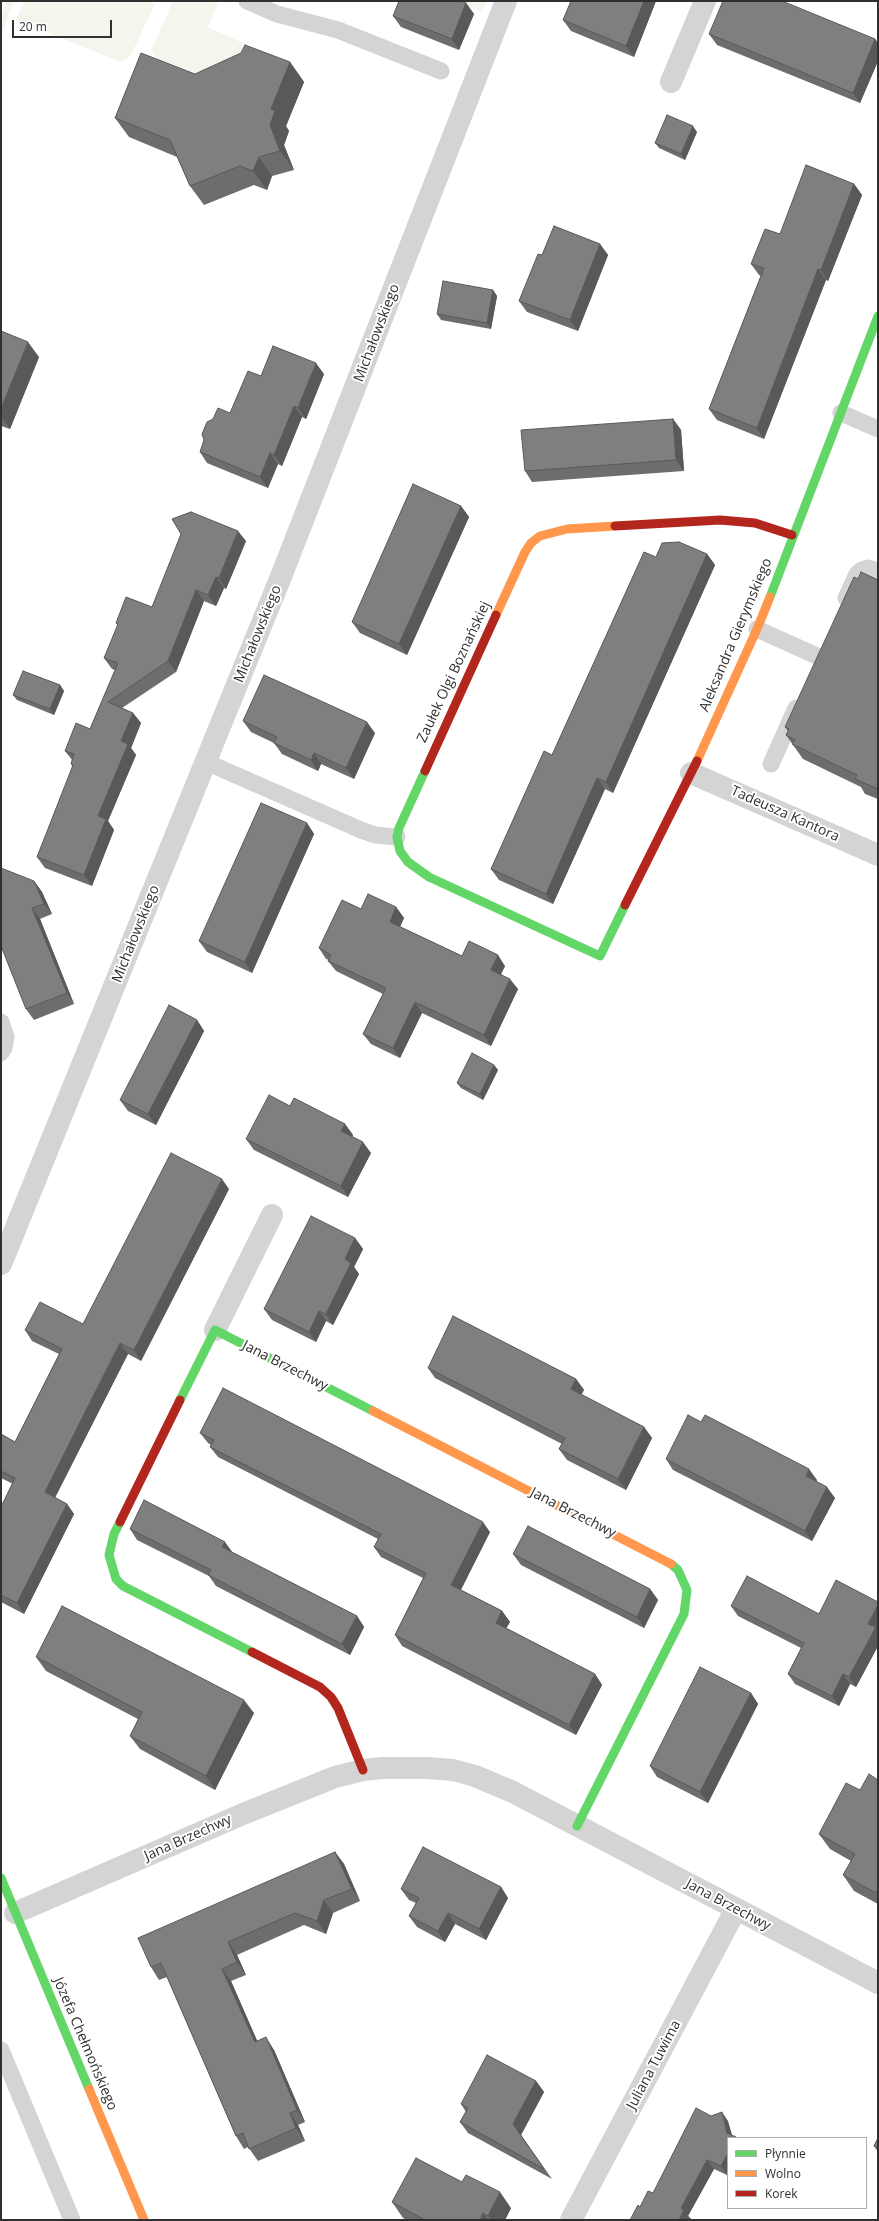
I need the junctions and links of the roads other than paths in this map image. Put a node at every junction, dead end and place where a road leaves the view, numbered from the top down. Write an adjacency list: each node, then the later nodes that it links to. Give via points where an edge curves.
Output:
1 (247, 1): 4 (lane, via 277,14 338,30)
2 (506, 1): 15 (street, Michałowskiego)
3 (705, 1): 5 (street)
4 (441, 71)
5 (671, 82)
6 (878, 316): 7 (street, Aleksandra Gierymskiego)
7 (841, 413): 8 (lane); 9 (street, Aleksandra Gierymskiego)
8 (878, 429)
9 (792, 535): 12 (street, Aleksandra Gierymskiego); 18 (street, Zaułek Olgi Boznańskiej, via 755,523 720,520 567,529 540,536 525,552 403,818)
10 (878, 571): 11 (lane, via 868,568 857,574)
11 (838, 616)
12 (757, 629): 13 (lane); 17 (street, Aleksandra Gierymskiego)
13 (819, 657)
14 (803, 693): 16 (lane)
15 (206, 762): 18 (lane, via 361,830 375,835); 23 (street, Michałowskiego)
16 (771, 764)
17 (691, 773): 18 (street, Aleksandra Gierymskiego, via 600,956 418,870 400,851); 19 (street, Tadeusza Kantora)
18 (397, 837)
19 (878, 855)
20 (1, 1022): 21 (lane, via 6,1037)
21 (1, 1052)
22 (272, 1215): 24 (street)
23 (1, 1264)
24 (215, 1330): 25 (street, via 114,1534 109,1555 116,1579 123,1586 306,1679 331,1697 344,1720); 26 (street, Jana Brzechwy, via 659,1557 678,1570 687,1590 684,1614)
25 (363, 1770): 26 (street, Jana Brzechwy, via 405,1767 453,1770 495,1783); 29 (street, Jana Brzechwy, via 335,1777 276,1799)
26 (577, 1826): 28 (street, Jana Brzechwy)
27 (1, 1878): 29 (street, Józefa Chełmońskiego)
28 (736, 1909): 30 (street, Jana Brzechwy); 34 (street, Juliana Tuwima)
29 (15, 1913): 33 (street, Józefa Chełmońskiego)
30 (878, 1983)
31 (1, 2050): 32 (lane)
32 (72, 2220)
33 (144, 2220)
34 (571, 2220)

